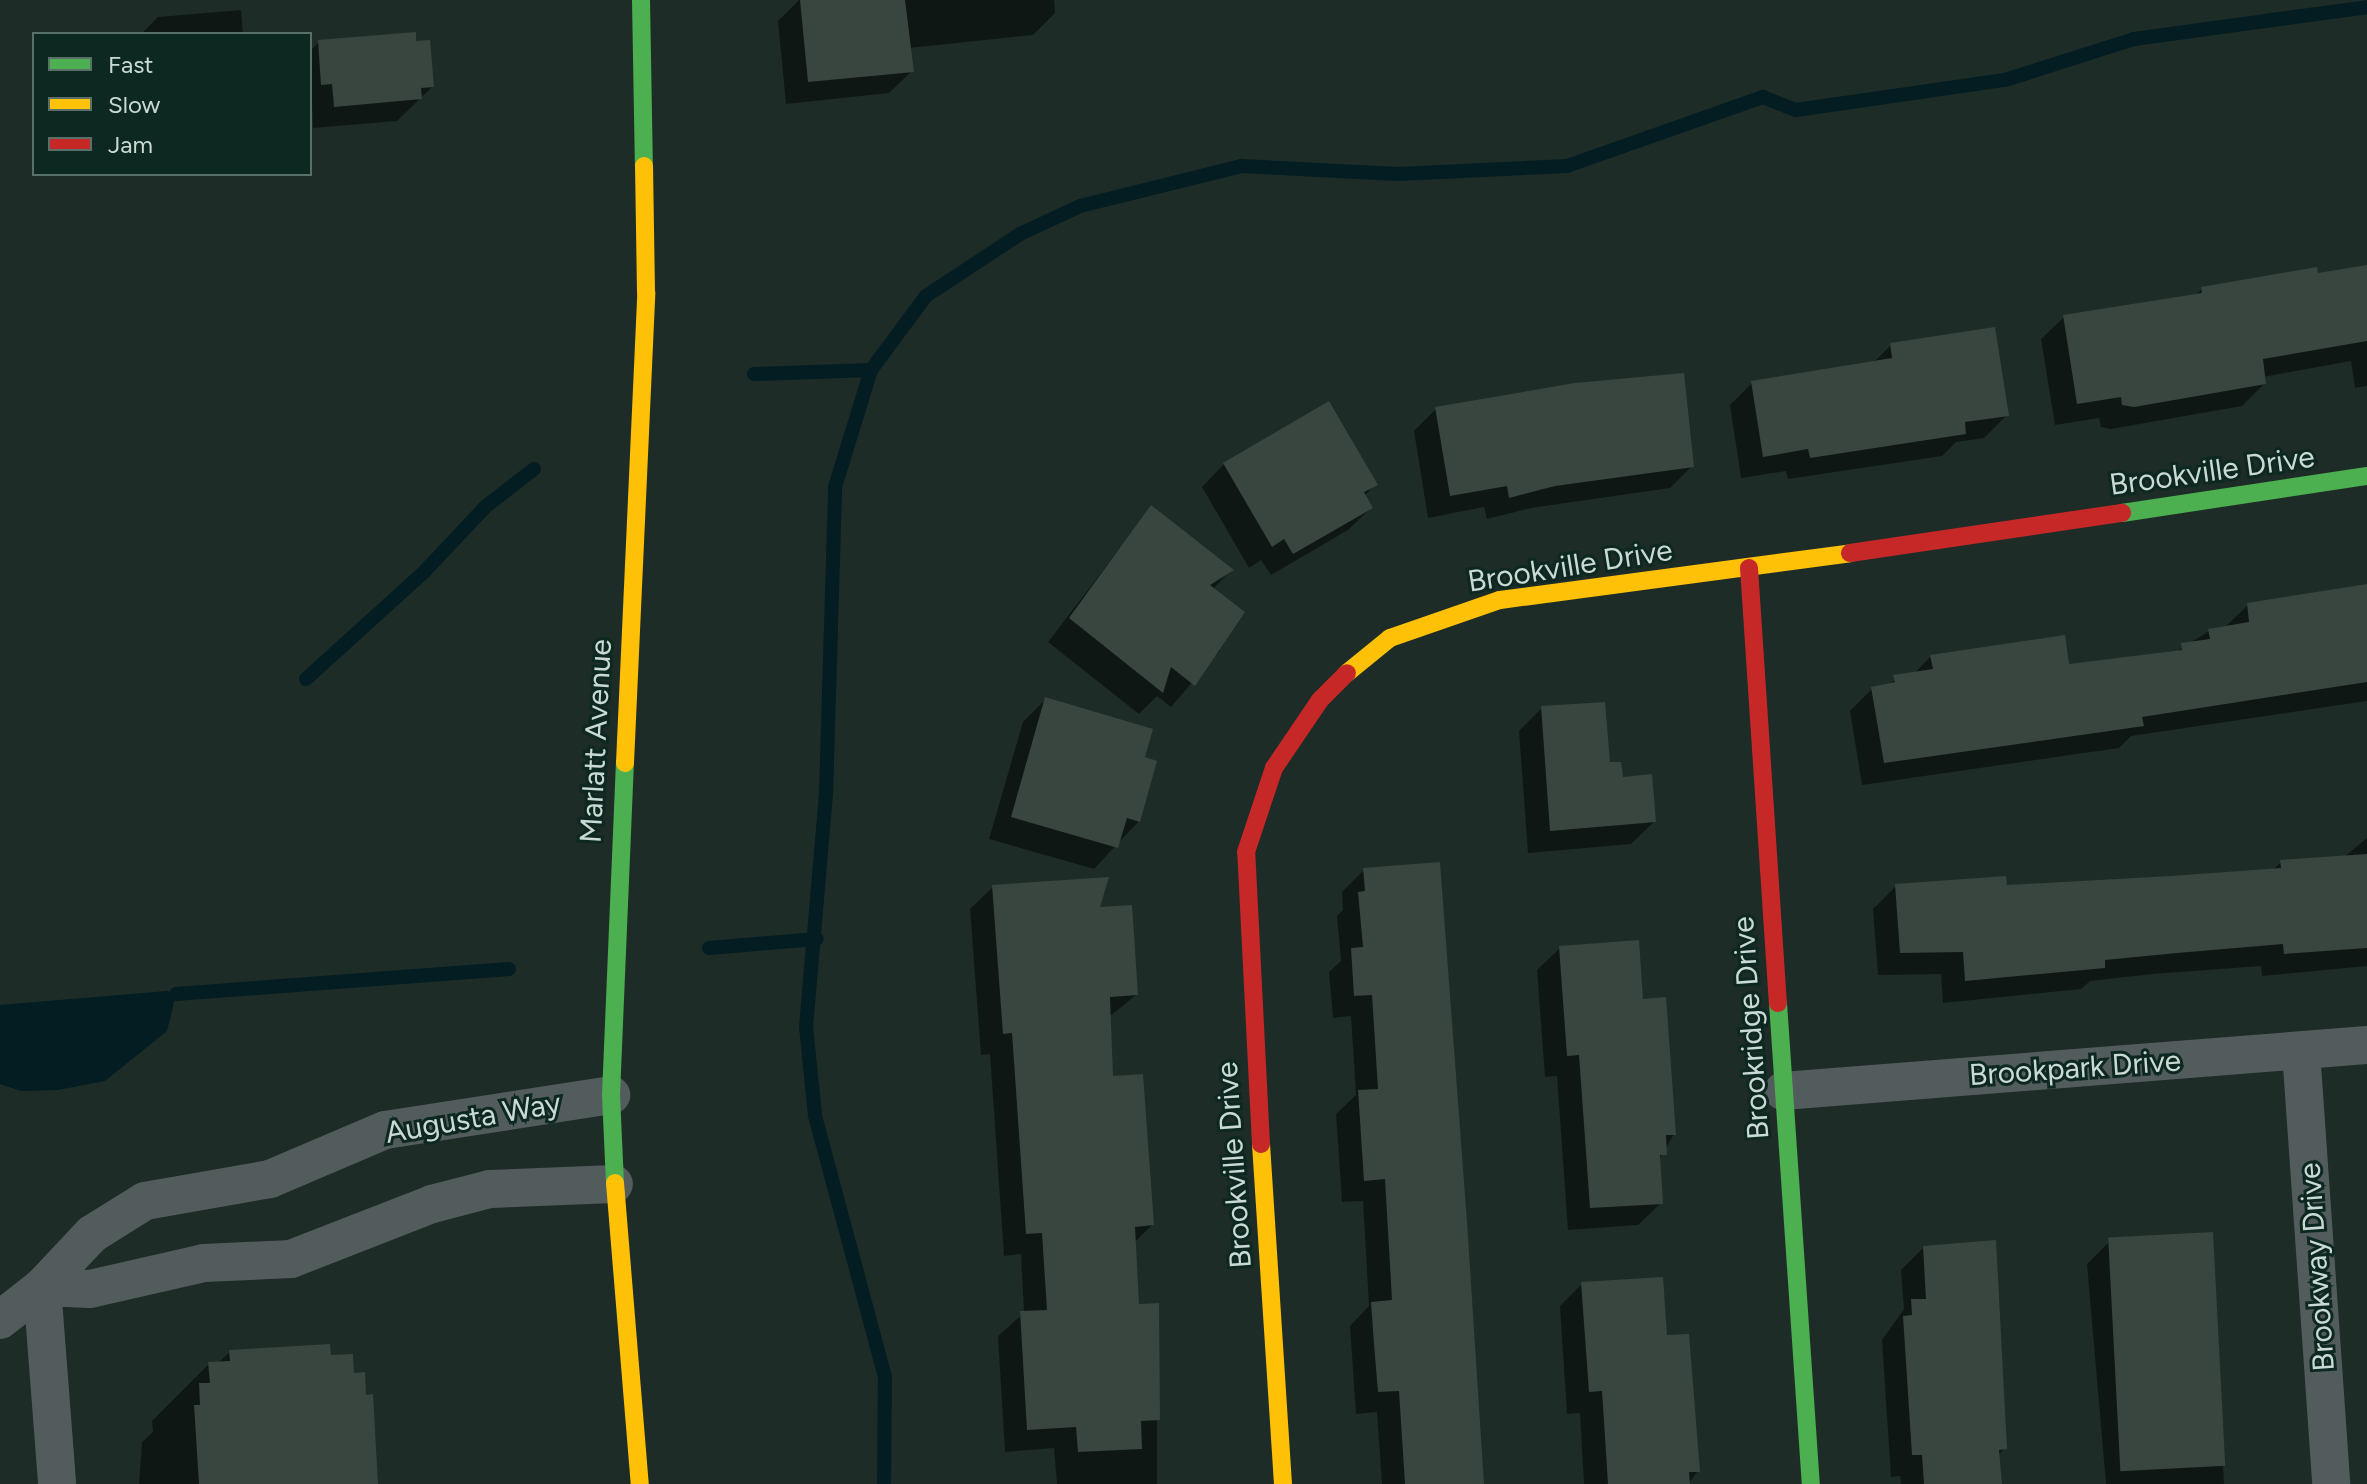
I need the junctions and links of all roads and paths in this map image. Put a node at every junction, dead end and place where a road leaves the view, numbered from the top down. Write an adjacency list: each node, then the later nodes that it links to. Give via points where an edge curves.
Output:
1 (641, 0): 7 (street, Marlatt Avenue, via 646,292)
2 (2367, 476): 3 (street, Brookville Drive)
3 (1749, 568): 6 (street, Brookridge Drive); 13 (street, Brookville Drive, via 1500,600 1390,638 1320,700 1274,768 1246,852 1244,891)
4 (2367, 1045): 5 (street, Brookpark Drive)
5 (2301, 1051): 6 (street, Brookpark Drive); 15 (street, Brookway Drive)
6 (1783, 1091): 14 (street, Brookridge Drive)
7 (611, 1095): 8 (street, Marlatt Avenue); 9 (street, Augusta Way, via 385,1130 270,1179 145,1201 92,1234)
8 (614, 1184): 9 (street, via 490,1189 432,1204 291,1259 204,1263 90,1289); 12 (street, Marlatt Avenue)
9 (42, 1287): 10 (street, Augusta Way); 11 (street)
10 (0, 1320)
11 (57, 1484)
12 (640, 1484)
13 (1283, 1484)
14 (1811, 1484)
15 (2331, 1484)

